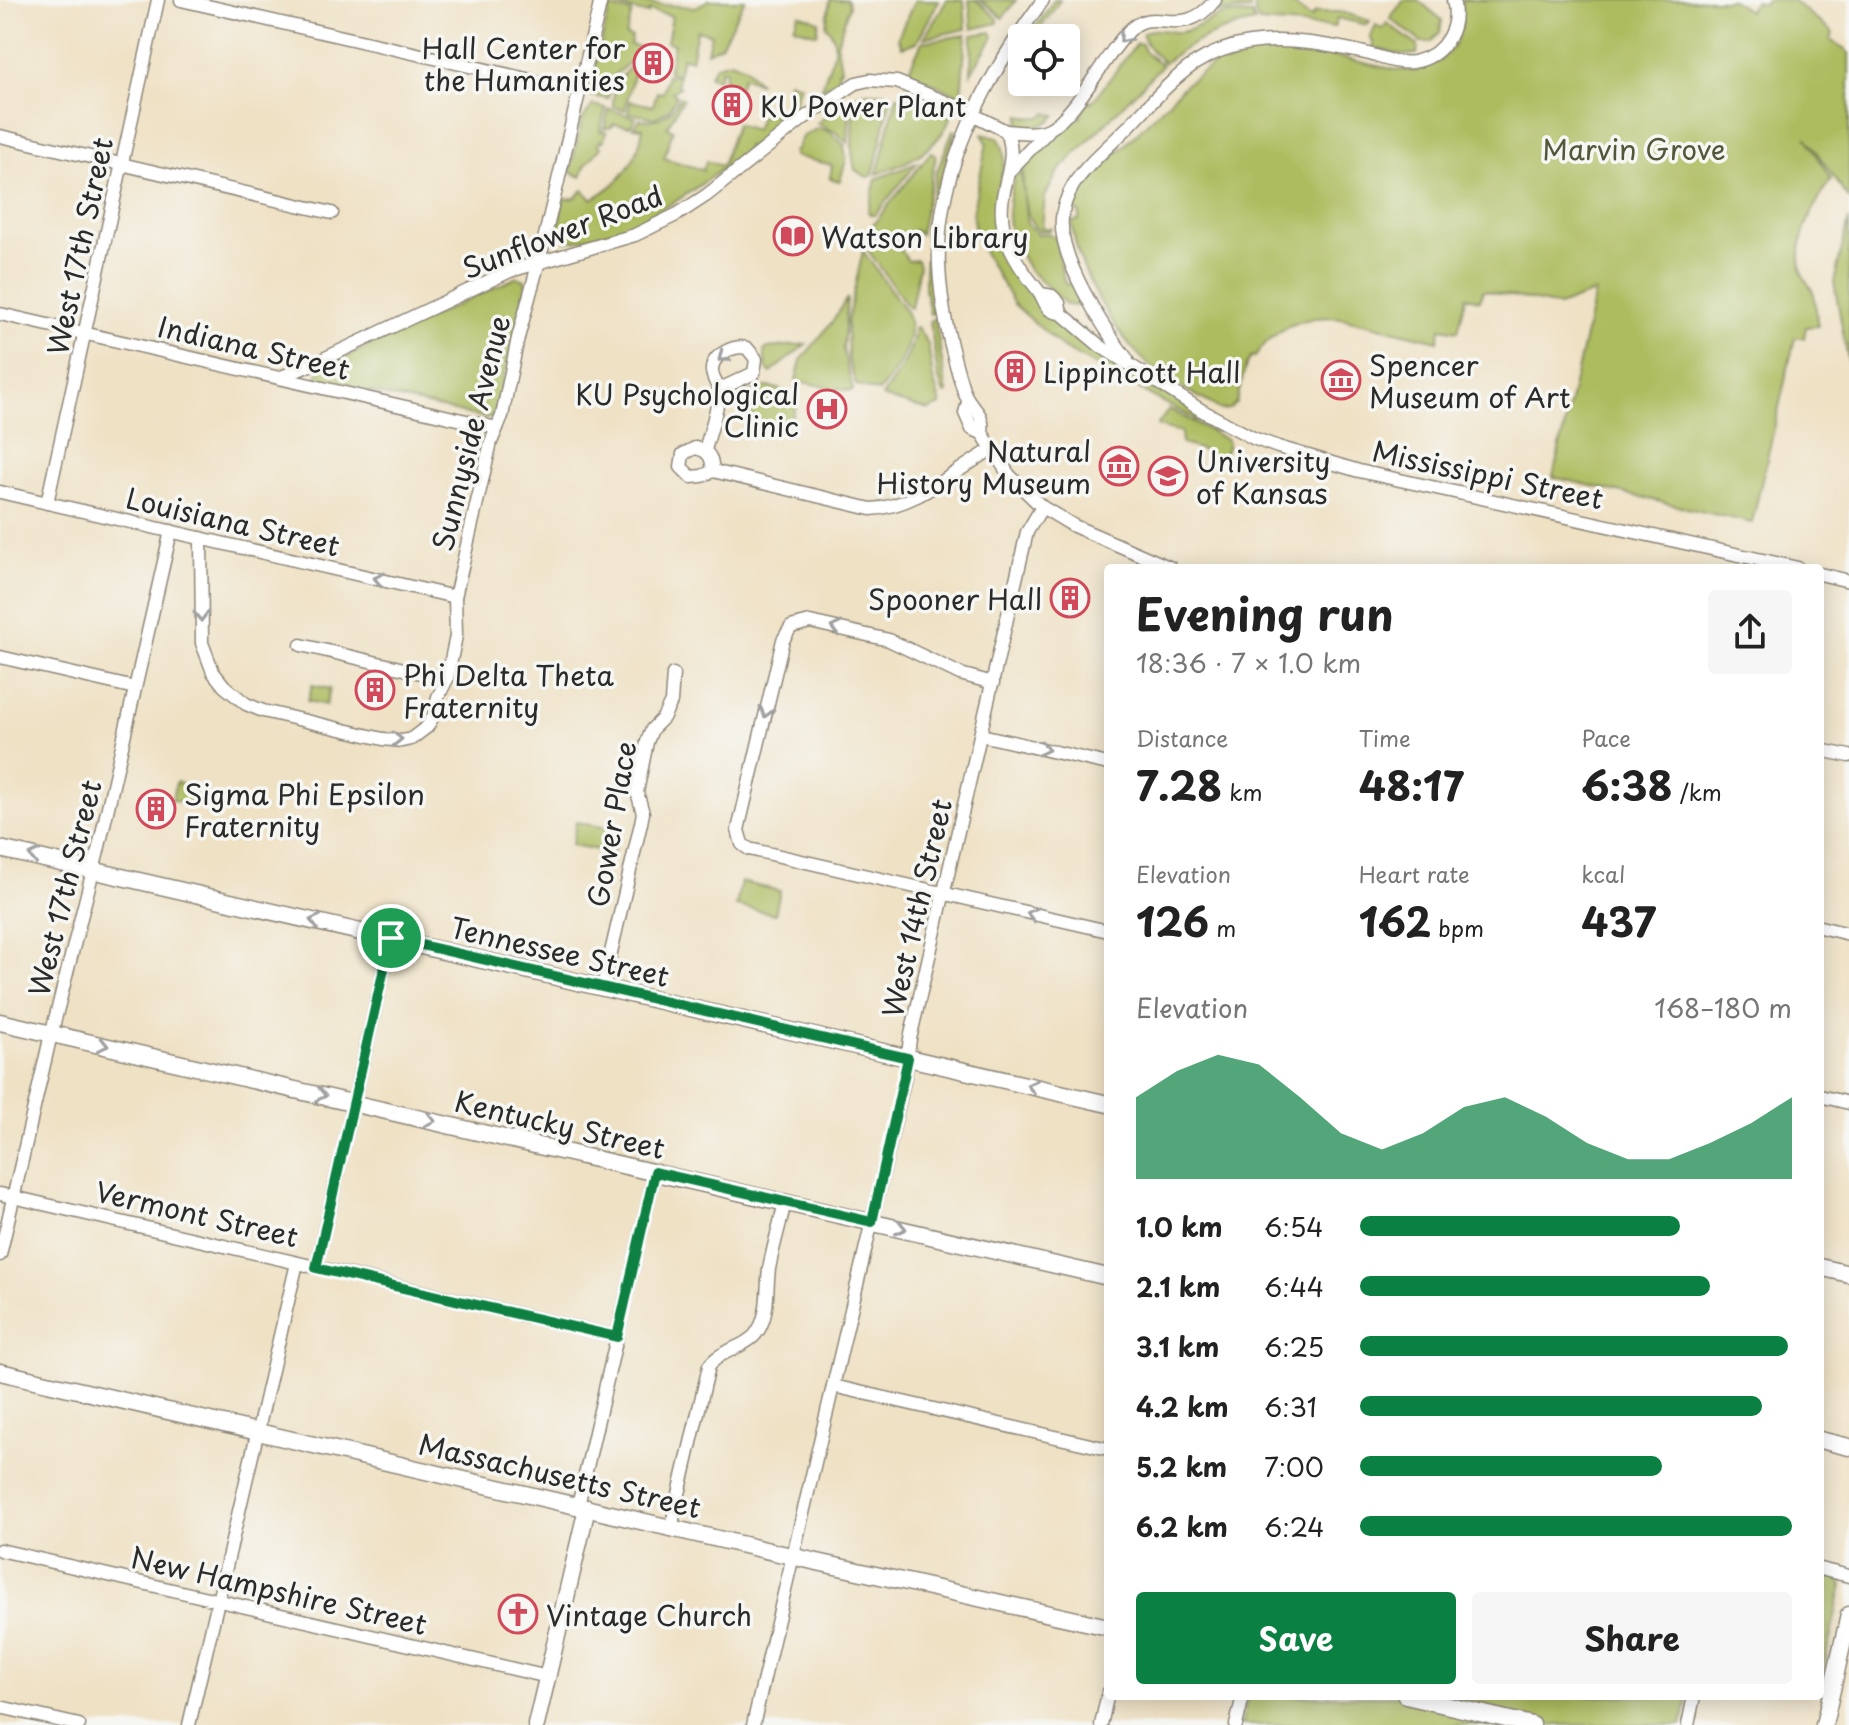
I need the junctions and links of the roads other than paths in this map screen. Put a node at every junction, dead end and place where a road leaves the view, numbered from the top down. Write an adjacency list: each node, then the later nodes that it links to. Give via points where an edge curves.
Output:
1 (158, 0): 12 (street, West 17th Street)
2 (181, 0): 7 (street)
3 (601, 0): 7 (street, Sunnyside Avenue)
4 (1043, 0): 8 (street)
5 (1215, 0): 9 (street, one-way to 9, via 1182,23 1149,21 1132,28)
6 (1453, 0): 16 (street, via 1451,33 1441,48 1420,61 1404,63 1322,45 1265,41 1218,51 1176,78 1086,169 1066,200 1066,247)
7 (579, 91): 15 (street, Sunnyside Avenue)
8 (974, 115): 10 (street); 15 (street, Sunflower Road, via 897,82 856,83 678,214 635,235); 25 (street, via 951,173 942,214 940,289 968,402 977,408)
9 (1050, 129): 10 (street); 13 (street)
10 (1006, 131): 13 (street, Mississippi Street, via 1012,151)
11 (0, 136): 12 (street)
12 (122, 165): 14 (street); 19 (street, West 17th Street)
13 (1009, 171): 18 (street, Mississippi Street, via 1002,205 1005,236 1043,305)
14 (332, 213)
15 (539, 261): 21 (street, Sunflower Road); 23 (street, Sunnyside Avenue)
16 (1093, 306): 18 (street); 20 (street)
17 (0, 314): 19 (street, Indiana Street)
18 (1071, 323): 20 (street, Mississippi Street)
19 (85, 333): 21 (street, Indiana Street); 28 (street, West 17th Street)
20 (1132, 364): 33 (street, Mississippi Street, via 1253,438 1299,454)
21 (279, 378): 23 (street, Indiana Street)
22 (720, 389): 24 (street)
23 (497, 428): 36 (street, Sunnyside Avenue)
24 (705, 450): 26 (street); 26 (street, via 686,451 681,467 691,477)
25 (991, 450): 26 (street, via 928,490 885,508); 29 (street)
26 (713, 471)
27 (0, 492): 28 (street, Louisiana Street)
28 (47, 503): 30 (street, Louisiana Street)
29 (1042, 507): 32 (street); 41 (street, West 14th Street, via 1027,532)
30 (171, 531): 31 (street, Louisiana Street); 42 (street, West 17th Street)
31 (201, 538): 36 (street, Louisiana Street, one-way to 31); 40 (street, Sunnyside Avenue, one-way to 40, via 202,643 213,672 246,704 402,741 427,727)
32 (1162, 564)
33 (1780, 564)
34 (1824, 575): 35 (street)
35 (1849, 581)
36 (455, 597): 40 (street, Sunnyside Avenue, via 456,636)
37 (301, 645): 40 (street)
38 (0, 657): 42 (street)
39 (673, 674): 54 (street, Gower Place, via 671,702 647,742 637,792 643,813)
40 (447, 679)
41 (993, 683): 43 (street, West 14th Street); 49 (street, one-way to 49, via 960,674 889,640 810,622 796,624 786,632 738,830 749,849)
42 (135, 688): 48 (street, West 17th Street)
43 (981, 735): 46 (street, one-way to 46); 49 (street, West 14th Street)
44 (1824, 751): 45 (street)
45 (1849, 756)
46 (1104, 763)
47 (0, 849): 48 (main road, Tennessee Street, one-way to 47)
48 (92, 870): 53 (main road, Tennessee Street, one-way to 48); 56 (street, West 17th Street)
49 (944, 894): 51 (street, one-way to 49); 57 (street, West 14th Street)
50 (1824, 928): 52 (street)
51 (1104, 930)
52 (1849, 934)
53 (391, 938): 54 (main road, Tennessee Street); 59 (street)
54 (603, 987): 57 (main road, Tennessee Street)
55 (0, 1022): 56 (main road, Kentucky Street)
56 (52, 1034): 59 (main road, Kentucky Street, one-way to 59); 63 (street, West 17th Street)
57 (908, 1058): 60 (main road, Tennessee Street, one-way to 57); 65 (street, West 14th Street)
58 (1824, 1097): 61 (street)
59 (354, 1103): 62 (main road, Kentucky Street, one-way to 62); 68 (street)
60 (1104, 1103)
61 (1849, 1103)
62 (655, 1172): 64 (main road, Kentucky Street); 72 (street)
63 (7, 1196): 66 (street, West 17th Street); 67 (street, Vermont Street)
64 (785, 1202): 65 (main road, Kentucky Street); 80 (street, via 761,1325 751,1339 709,1366)
65 (872, 1222): 71 (main road, Kentucky Street, one-way to 71); 74 (street, West 14th Street)
66 (0, 1255)
67 (297, 1263): 68 (street, Vermont Street); 75 (street)
68 (316, 1268): 72 (street, Vermont Street)
69 (1824, 1268): 70 (main road)
70 (1849, 1274)
71 (1104, 1276)
72 (617, 1337): 79 (street)
73 (0, 1372): 75 (main road, Massachusetts Street)
74 (833, 1386): 78 (street); 82 (street, West 14th Street)
75 (258, 1432): 79 (main road, Massachusetts Street); 85 (street)
76 (1824, 1441): 77 (main road)
77 (1849, 1447)
78 (1104, 1448)
79 (582, 1507): 80 (main road, Massachusetts Street); 88 (main road)
80 (671, 1528): 82 (main road, Massachusetts Street)
81 (0, 1550): 85 (street, New Hampshire Street)
82 (793, 1557): 87 (main road, Massachusetts Street); 97 (street, West 14th Street)
83 (1824, 1570): 84 (street)
84 (1849, 1576)
85 (218, 1600): 88 (street, New Hampshire Street); 95 (street)
86 (1849, 1618): 102 (main road)
87 (1104, 1626)
88 (548, 1677): 96 (main road)
89 (1106, 1700): 98 (street)
90 (1242, 1700): 99 (street)
91 (1423, 1700): 100 (main road)
92 (1693, 1700): 101 (street)
93 (0, 1707): 94 (street)
94 (79, 1725)
95 (189, 1725)
96 (536, 1725)
97 (755, 1725)
98 (1101, 1725)
99 (1236, 1725)
100 (1532, 1725)
101 (1688, 1725)
102 (1824, 1725)

